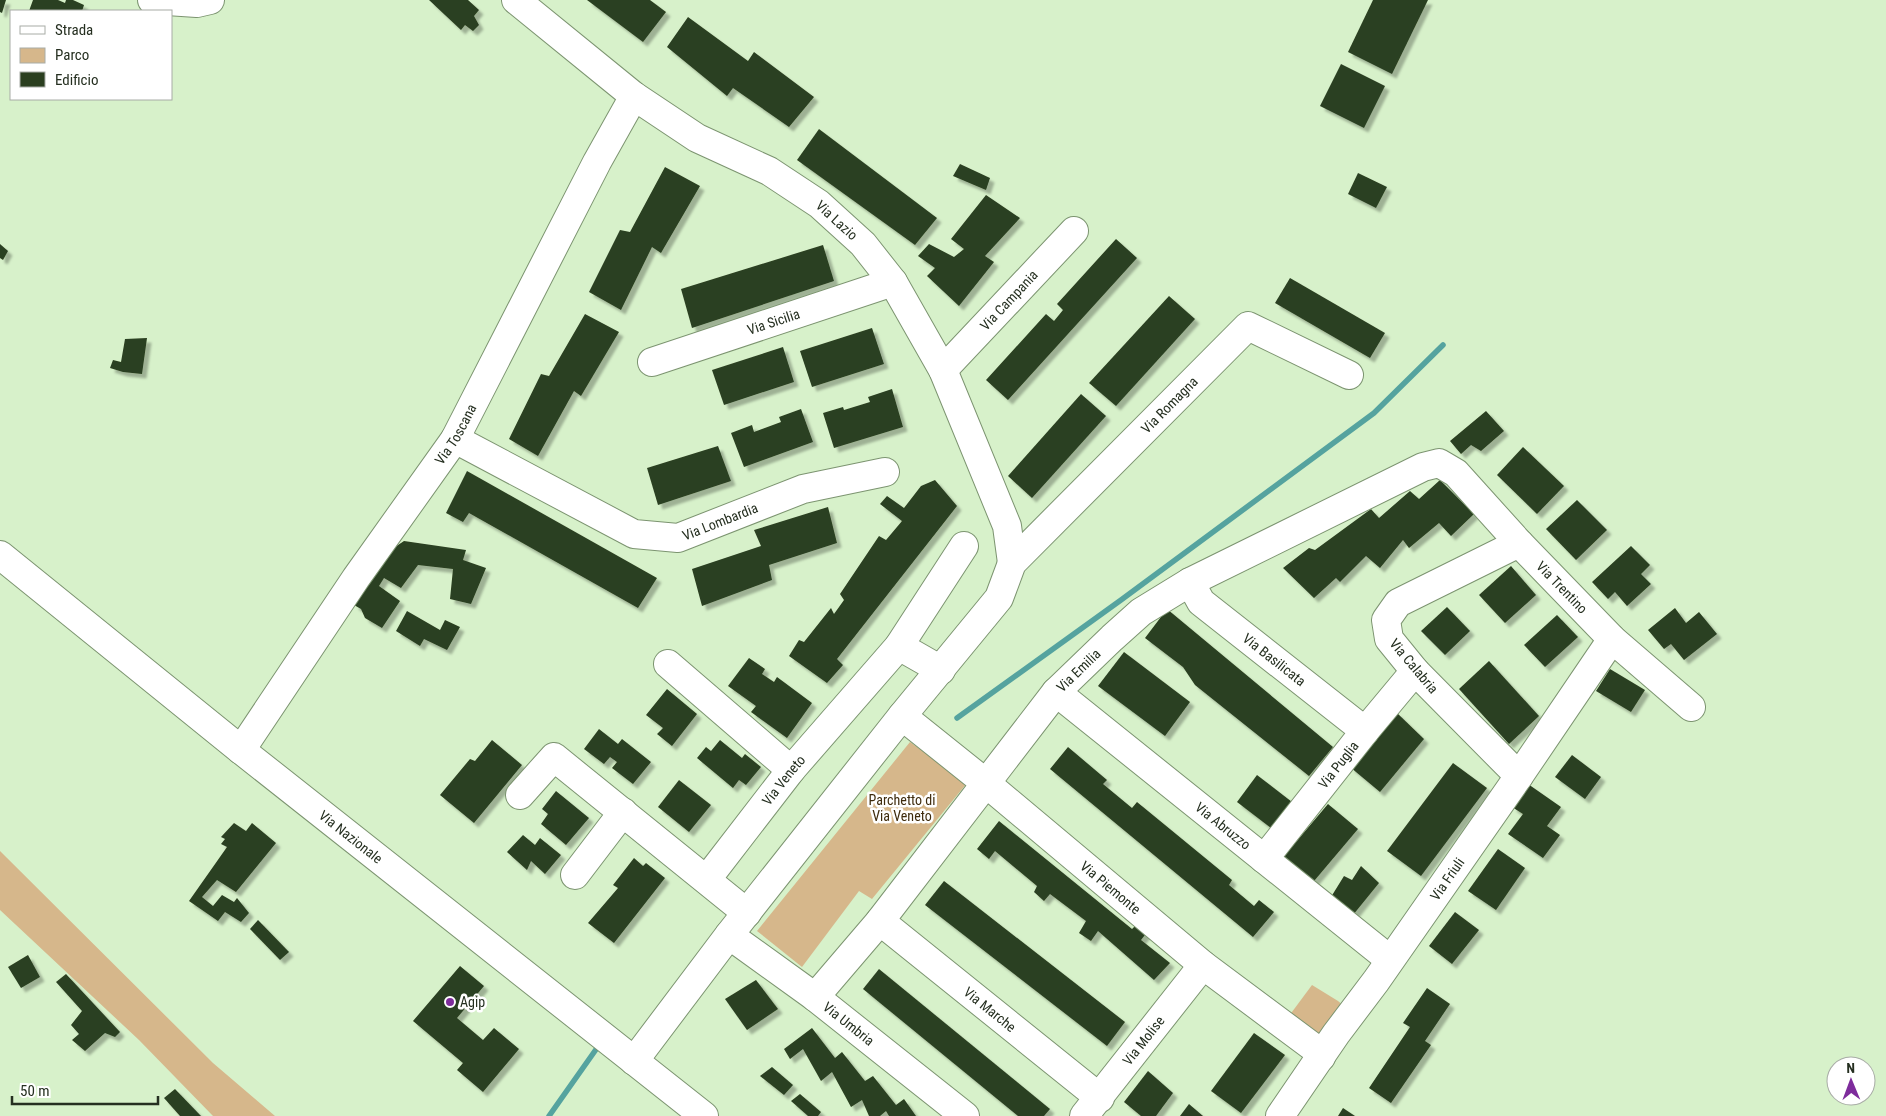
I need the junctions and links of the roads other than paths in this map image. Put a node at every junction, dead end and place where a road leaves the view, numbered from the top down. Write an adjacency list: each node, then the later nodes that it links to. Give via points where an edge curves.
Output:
1 (152, 0): 2 (street)
2 (210, 0)
3 (516, 0): 4 (street, Via Lazio)
4 (634, 96): 6 (street, Via Lazio, via 697,138 769,171 818,204 863,244); 10 (street, Via Toscana)
5 (1074, 231): 8 (street, Via Campania)
6 (893, 282): 7 (street, Via Sicilia); 8 (street, Via Lazio)
7 (652, 362)
8 (943, 370): 16 (street, Via Lazio, via 1007,526)
9 (1349, 375): 16 (street, Via Romagna, via 1248,326)
10 (455, 439): 12 (street, Via Lombardia, via 634,534 678,538 803,489); 27 (street, Via Toscana, via 356,578)
11 (1439, 463): 13 (street, Via Trentino, via 1456,473); 17 (street, Via Emilia, via 1423,467)
12 (885, 472)
13 (1519, 543): 18 (street, Via Trentino); 22 (street, Via Calabria, via 1398,604 1386,620 1389,639)
14 (964, 546): 19 (street, Via Veneto)
15 (0, 555): 27 (street, Via Nazionale)
16 (1012, 563): 21 (street, via 999,598)
17 (1190, 582): 23 (street, Via Emilia, via 1141,612); 26 (street, Via Basilicata, via 1201,602)
18 (1612, 639): 24 (street, Via Trentino); 29 (street, Via Friuli)
19 (898, 646): 21 (street); 28 (street, Via Veneto)
20 (668, 664): 28 (street)
21 (941, 670): 25 (street)
22 (1415, 671): 26 (street, Via Puglia); 29 (street, Via Calabria)
23 (1056, 692): 30 (street, Via Emilia); 33 (street, Via Abruzzo)
24 (1691, 707)
25 (902, 716): 30 (street, Via Piemonte); 36 (street)
26 (1365, 732): 33 (street, Via Puglia)
27 (241, 750): 43 (street, Via Nazionale)
28 (791, 770): 35 (street, Via Veneto)
29 (1519, 776): 39 (street, Via Friuli)
30 (987, 784): 37 (street, Via Emilia); 40 (street, Via Piemonte)
31 (520, 794): 32 (street, via 554,757)
32 (623, 812): 34 (street); 35 (street)
33 (1264, 859): 39 (street, Via Abruzzo)
34 (575, 875)
35 (707, 879): 36 (street)
36 (747, 912): 38 (street)
37 (880, 921): 41 (street, Via Emilia); 44 (street, Via Marche)
38 (730, 934): 41 (street, Via Umbria); 43 (street)
39 (1389, 959): 42 (street, Via Friuli)
40 (1203, 965): 42 (street, Via Piemonte, via 1313,1047); 44 (street, Via Molise)
41 (815, 997): 46 (street, Via Umbria)
42 (1321, 1057): 47 (street, Via Friuli)
43 (634, 1061): 45 (street, Via Nazionale)
44 (1092, 1107)
45 (704, 1116)
46 (965, 1116)
47 (1280, 1116)

